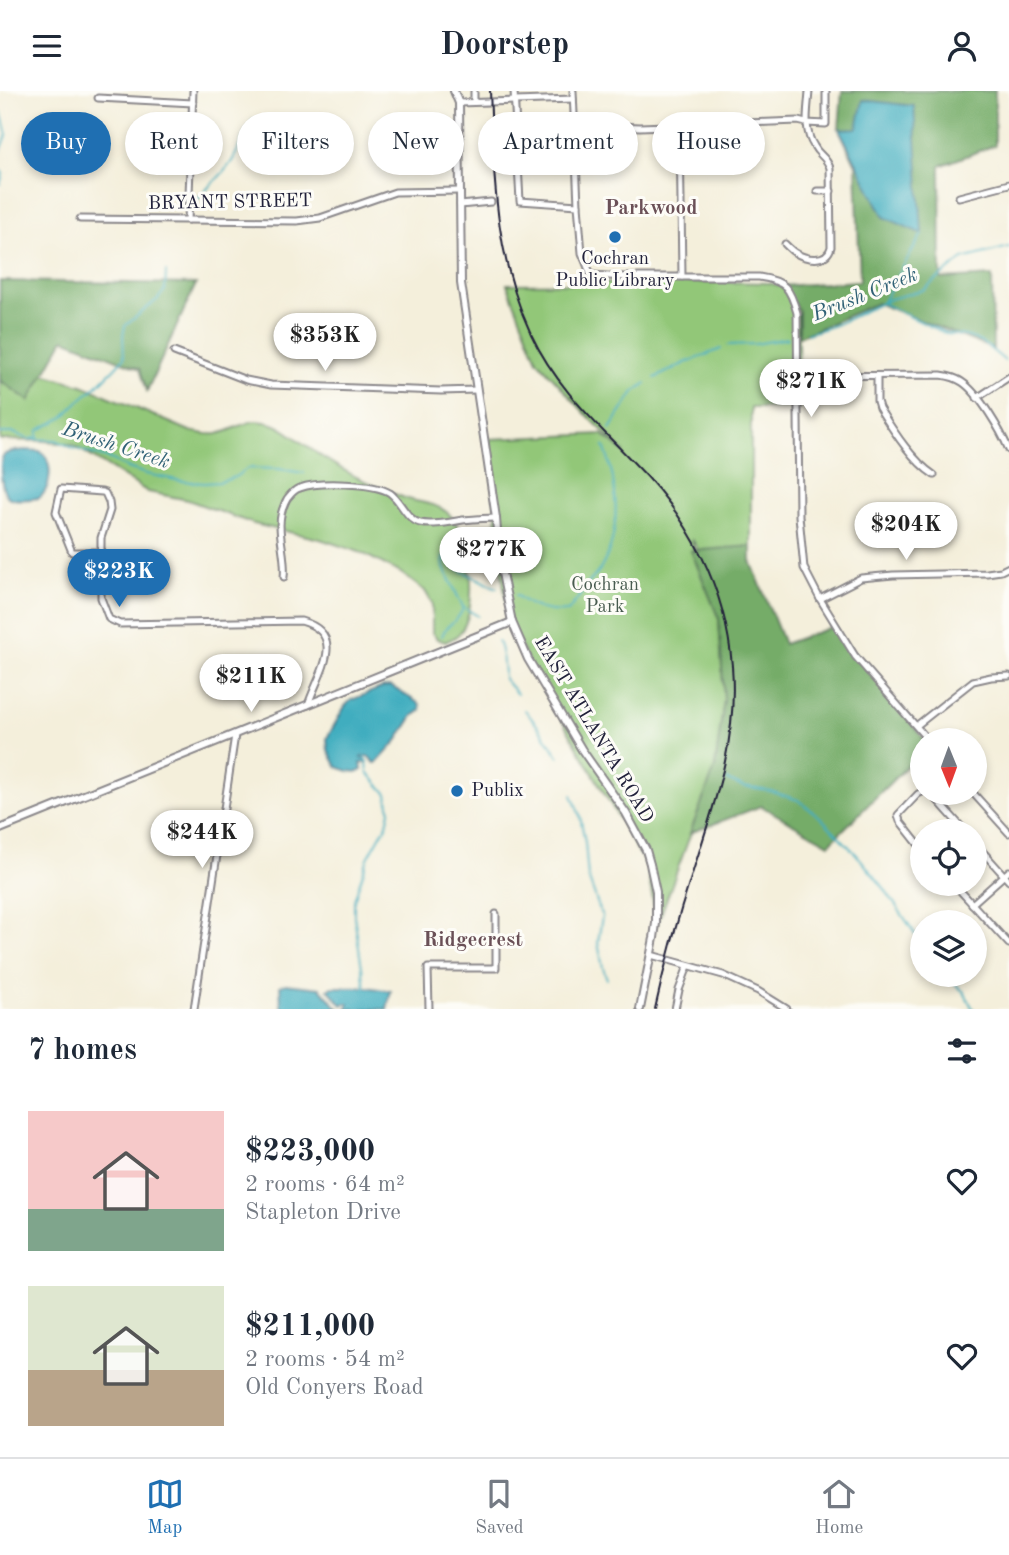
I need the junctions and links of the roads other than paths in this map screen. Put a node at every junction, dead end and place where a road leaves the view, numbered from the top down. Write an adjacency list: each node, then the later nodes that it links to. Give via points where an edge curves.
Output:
1 (124, 91): 10 (street)
2 (193, 91): 14 (street)
3 (454, 91): 15 (street, EAST ATLANTA ROAD)
4 (474, 91): 13 (street)
5 (514, 91): 12 (street)
6 (573, 91): 11 (street)
7 (809, 91): 18 (street)
8 (827, 91): 18 (street, via 827,124)
9 (98, 98): 10 (street)
10 (125, 99): 14 (street)
11 (573, 99): 12 (street); 16 (street)
12 (514, 100): 13 (street); 28 (street, via 520,201)
13 (474, 102): 15 (street)
14 (193, 103): 30 (street)
15 (459, 103): 22 (street, EAST ATLANTA ROAD)
16 (574, 112)
17 (765, 123): 18 (street)
18 (806, 123): 24 (street, via 812,144 828,162)
19 (577, 175): 28 (street)
20 (681, 175): 32 (street)
21 (1009, 184): 25 (street)
22 (460, 191): 27 (street, EAST ATLANTA ROAD); 30 (street, BRYANT STREET, via 395,192 298,221)
23 (817, 191): 24 (street)
24 (831, 191): 31 (street, via 829,254 824,258 805,256)
25 (959, 197)
26 (491, 202): 27 (street)
27 (460, 205): 37 (street, EAST ATLANTA ROAD, via 461,283)
28 (578, 205): 32 (street, via 583,253 591,275)
29 (80, 219): 30 (street, BRYANT STREET)
30 (188, 220)
31 (785, 244)
32 (682, 277): 34 (street, via 759,277 785,284 797,313)
33 (174, 352): 37 (street, via 246,380 271,384)
34 (797, 376): 35 (street); 45 (street, via 804,568)
35 (877, 376): 38 (street, via 947,376 962,382); 40 (street, via 879,408 916,459)
36 (1009, 377): 38 (street)
37 (476, 390): 41 (street, EAST ATLANTA ROAD)
38 (977, 398): 39 (street)
39 (1009, 450)
40 (934, 475)
41 (496, 518): 44 (street, via 420,523 395,497 380,489 315,484 297,488 285,503 280,524); 46 (street, EAST ATLANTA ROAD)
42 (101, 552): 42 (street, via 110,510 105,493 61,489 56,512 72,552); 48 (street, via 101,598 109,619 120,624 301,621 314,625 325,635 327,656)
43 (1009, 567): 45 (street, via 986,573 862,578)
44 (284, 577)
45 (820, 599): 49 (street, via 855,656)
46 (512, 622): 48 (street); 65 (street, EAST ATLANTA ROAD, via 528,659 646,850 656,892)
47 (1009, 677): 49 (street, via 974,681)
48 (308, 705): 50 (street)
49 (916, 726)
50 (235, 735): 55 (street); 67 (street)
51 (910, 802): 57 (street, via 898,815)
52 (942, 805): 54 (street)
53 (984, 805): 56 (street)
54 (954, 819)
55 (0, 829)
56 (1009, 833)
57 (910, 834)
58 (987, 854): 59 (street)
59 (1007, 873): 60 (street); 62 (street)
60 (1009, 881)
61 (965, 896): 62 (street)
62 (972, 904): 64 (street)
63 (496, 914): 68 (street, via 496,968 428,968)
64 (1009, 944)
65 (651, 955): 66 (street); 69 (street, EAST ATLANTA ROAD)
66 (688, 966): 70 (street); 71 (street, via 745,984)
67 (194, 1009)
68 (429, 1009)
69 (640, 1009)
70 (675, 1009)
71 (787, 1009)

